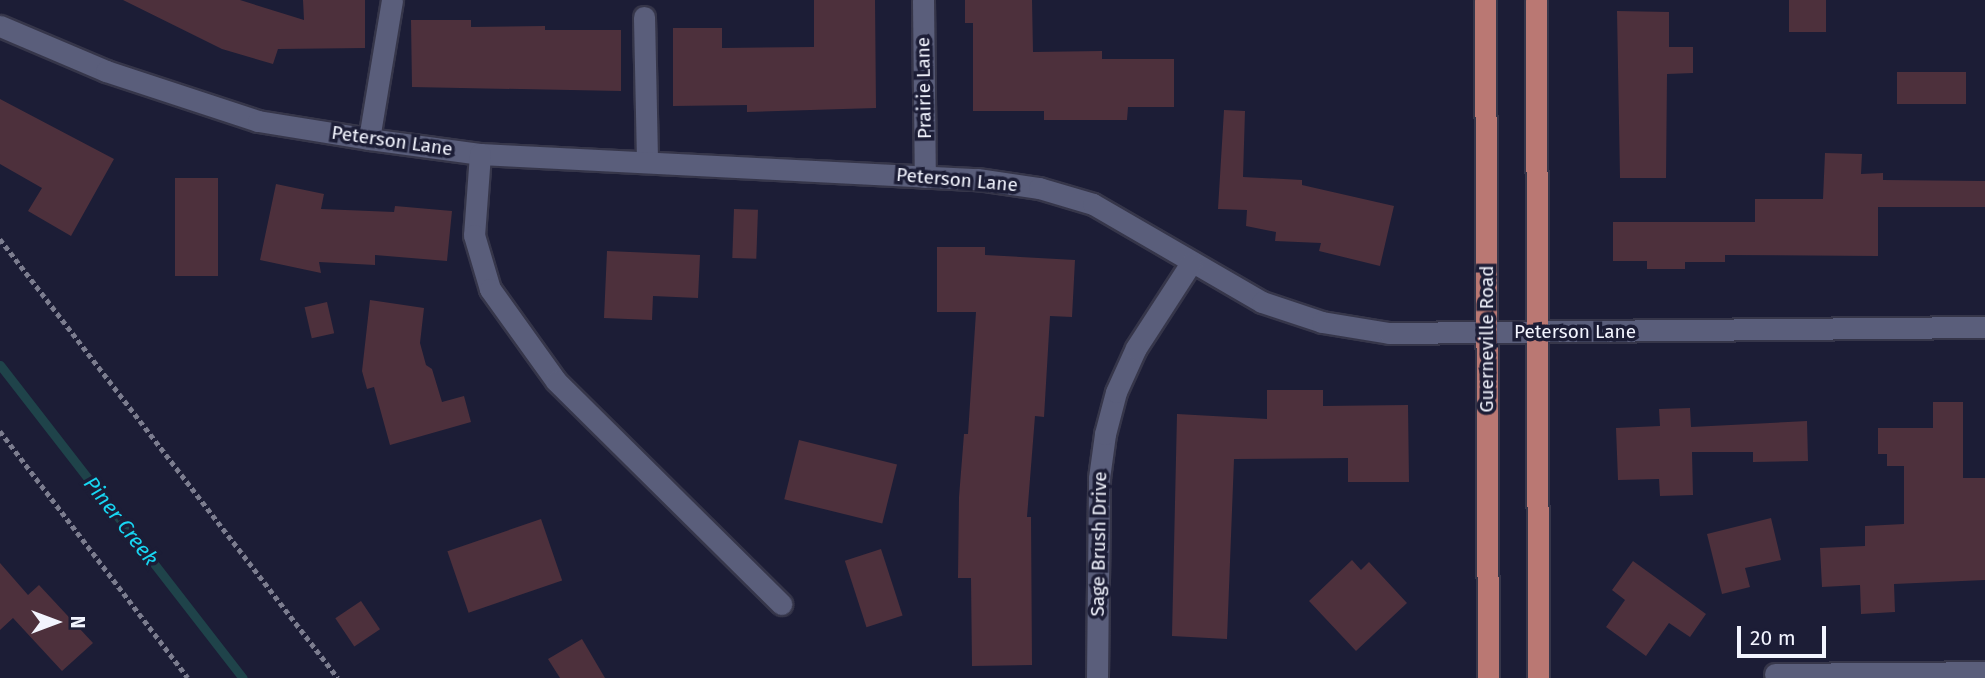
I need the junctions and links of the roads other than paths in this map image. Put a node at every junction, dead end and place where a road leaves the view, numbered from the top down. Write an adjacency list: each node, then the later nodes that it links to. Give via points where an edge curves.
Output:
1 (392, 0): 7 (street)
2 (923, 0): 10 (street, Prairie Lane)
3 (1485, 0): 14 (main road, Guerneville Road)
4 (1536, 0): 13 (main road)
5 (644, 17): 9 (street)
6 (0, 26): 7 (street, Peterson Lane, via 106,71 258,121)
7 (369, 139): 8 (street, Peterson Lane)
8 (480, 154): 9 (street, Peterson Lane); 15 (street, via 474,235 490,289 556,381)
9 (647, 162): 10 (street, Peterson Lane)
10 (925, 177): 11 (street, Peterson Lane, via 1039,188 1093,204)
11 (1191, 264): 14 (street, Peterson Lane, via 1262,302 1322,322 1389,333); 18 (street, Sage Brush Drive, via 1136,348 1116,392 1105,434 1098,478)
12 (1985, 327): 13 (street, Peterson Lane)
13 (1537, 331): 14 (street, Peterson Lane); 20 (main road)
14 (1487, 332): 19 (main road, Guerneville Road)
15 (781, 604)
16 (1985, 672): 17 (street)
17 (1776, 674)
18 (1097, 678)
19 (1488, 678)
20 (1538, 678)

